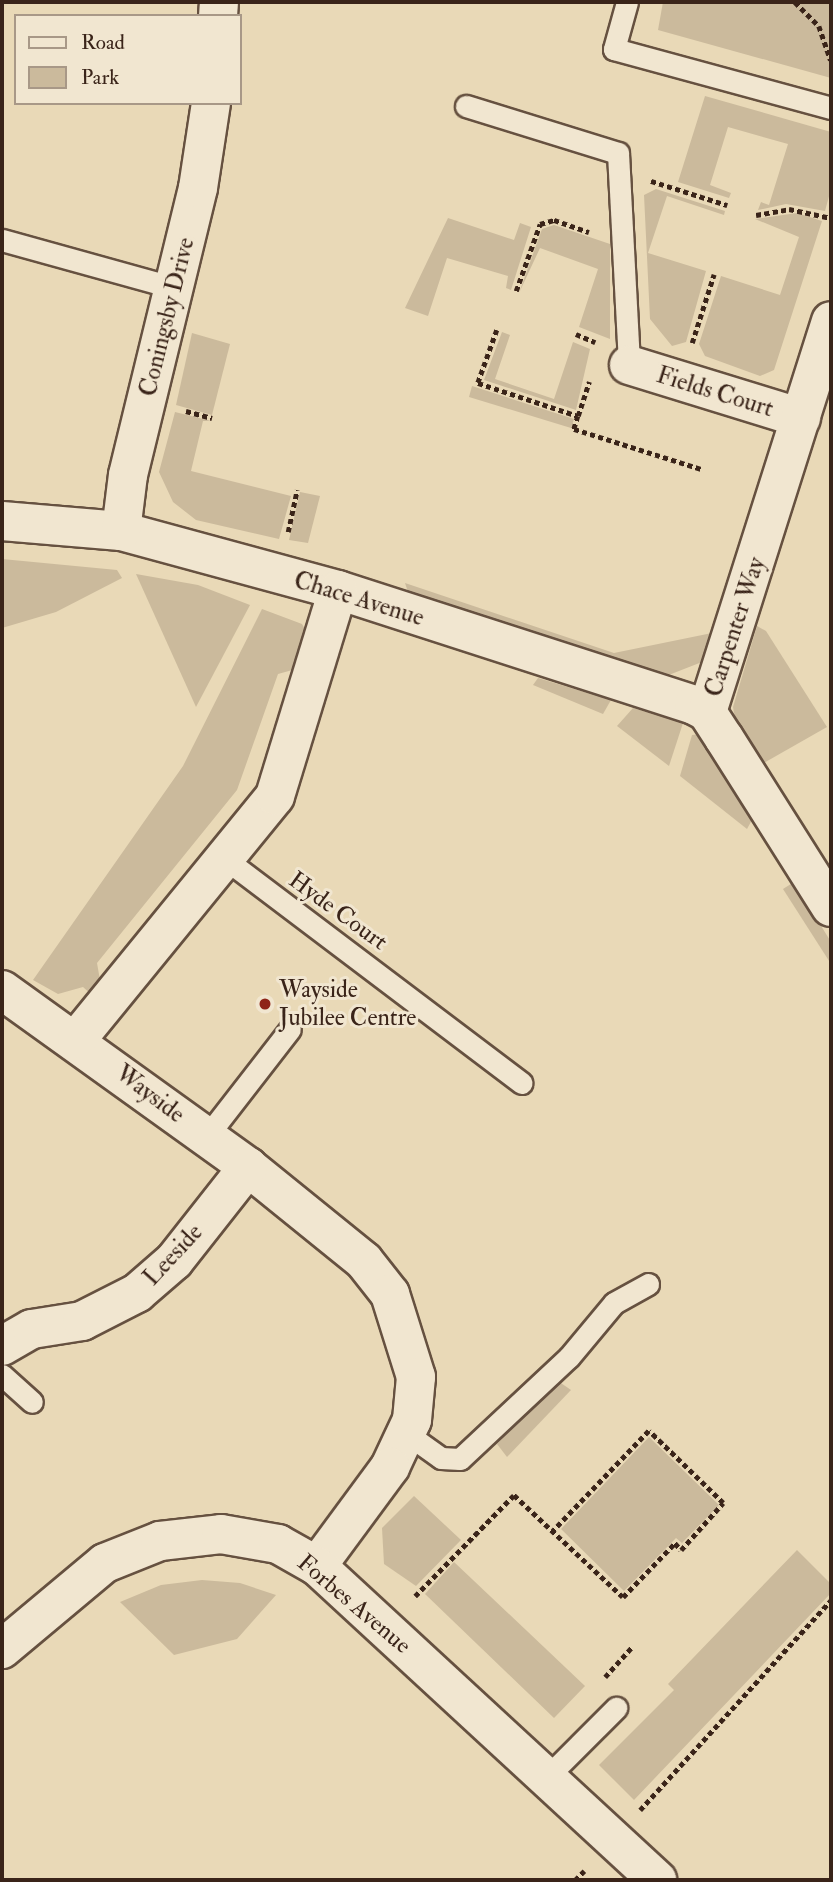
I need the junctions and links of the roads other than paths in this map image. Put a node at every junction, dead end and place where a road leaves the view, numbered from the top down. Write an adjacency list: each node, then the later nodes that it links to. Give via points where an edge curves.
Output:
1 (627, 2): 4 (lane, via 614,48)
2 (211, 105): 6 (street, Coningsby Drive)
3 (466, 106): 8 (lane, via 618,153 623,243)
4 (831, 108)
5 (2, 240): 6 (lane)
6 (175, 288): 11 (street, Coningsby Drive, via 128,475)
7 (831, 321): 9 (street, Carpenter Way)
8 (612, 367): 9 (street, Fields Court, via 681,381)
9 (801, 418): 13 (street, Carpenter Way)
10 (2, 521): 11 (street, Chace Avenue)
11 (121, 531): 12 (street, Chace Avenue)
12 (338, 590): 13 (street, Chace Avenue); 14 (street, via 275,796)
13 (707, 712): 15 (street, Carpenter Way)
14 (224, 858): 18 (street); 19 (lane, Hyde Court)
15 (831, 907)
16 (2, 990): 18 (street, Wayside)
17 (290, 1029): 20 (lane)
18 (77, 1040): 20 (street, Wayside)
19 (522, 1083)
20 (207, 1136): 21 (street, Wayside)
21 (248, 1167): 23 (street, Leeside, via 174,1261 137,1293 82,1321 32,1329); 26 (street, Wayside, via 364,1261 390,1294 416,1377)
22 (648, 1284): 26 (lane, via 614,1303 569,1357 460,1459 441,1458)
23 (2, 1346)
24 (2, 1375): 25 (lane)
25 (32, 1402)
26 (406, 1433): 27 (street, Wayside, via 390,1467)
27 (317, 1566): 28 (street, Forbes Avenue, via 278,1544 221,1534 160,1541 105,1563); 30 (street, Forbes Avenue)
28 (2, 1649)
29 (616, 1708): 30 (lane)
30 (547, 1777): 31 (street, Forbes Avenue)
31 (657, 1880)

